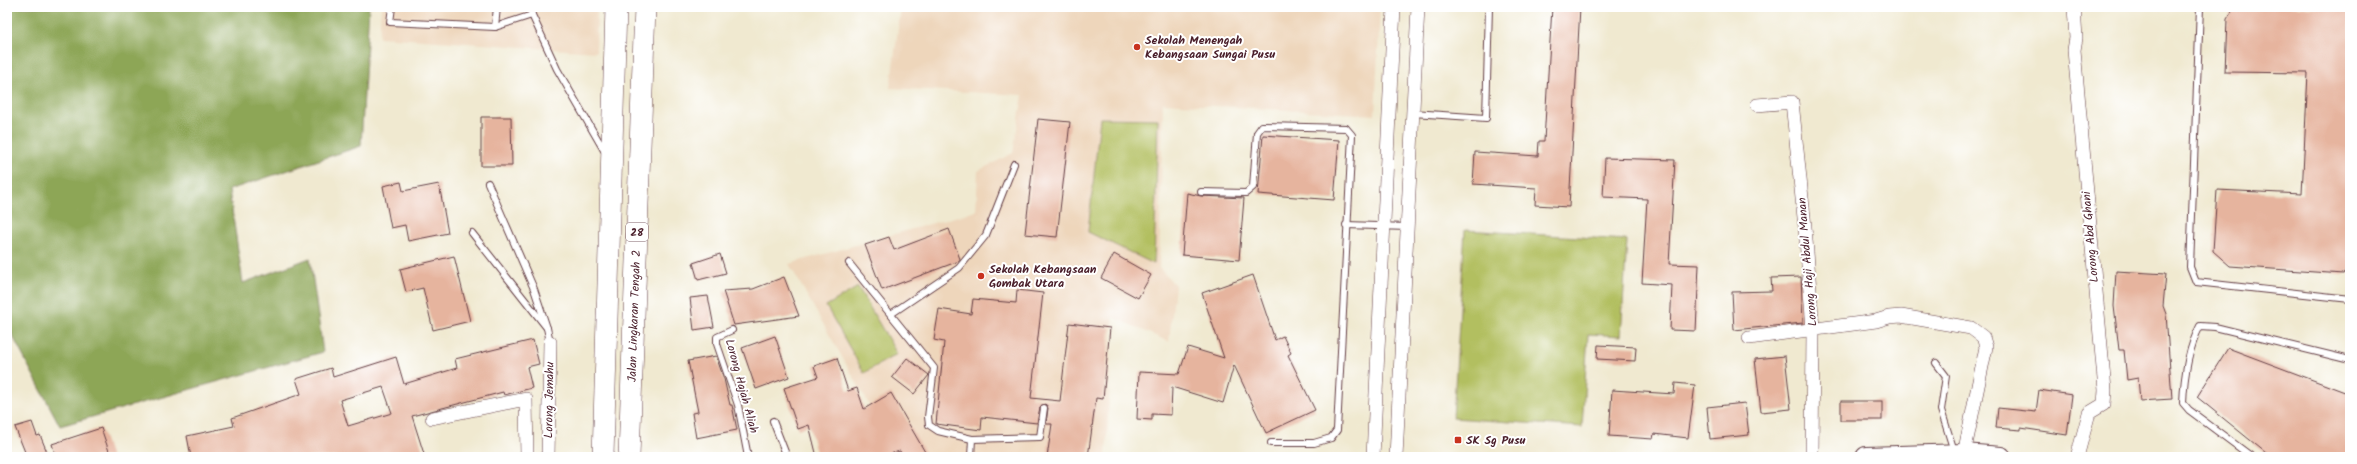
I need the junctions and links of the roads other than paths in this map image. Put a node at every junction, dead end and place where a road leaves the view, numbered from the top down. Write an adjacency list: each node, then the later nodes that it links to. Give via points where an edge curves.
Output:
1 (392, 7): 12 (lane, via 390,22)
2 (496, 7): 12 (lane)
3 (530, 7): 11 (lane)
4 (616, 7): 15 (highway, 28)
5 (645, 7): 42 (highway, Jalan Lingkaran Tengah 2 / 28)
6 (1394, 7): 20 (street)
7 (1418, 7): 14 (street)
8 (1489, 7): 14 (lane, via 1486,118)
9 (2074, 7): 51 (street, Lorong Abd Ghani, via 2074,50 2105,390 2104,404 2089,413)
10 (2200, 7): 24 (lane, via 2190,267 2196,282)
11 (532, 15): 12 (lane); 15 (lane, via 557,69)
12 (495, 28)
13 (1757, 105): 28 (street, Lorong Haji Abdul Manan, via 1792,102)
14 (1413, 113): 21 (street)
15 (612, 163): 41 (highway, 28)
16 (1014, 164): 25 (lane, via 986,235 959,268)
17 (488, 183): 26 (lane, via 534,289)
18 (1201, 192): 19 (lane, via 1246,193 1253,188 1257,133 1262,126 1346,128 1352,135)
19 (1346, 225): 20 (lane); 37 (lane, via 1337,430 1331,438 1314,443)
20 (1384, 226): 21 (lane); 46 (street)
21 (1408, 227): 47 (street)
22 (472, 233): 26 (lane)
23 (849, 263): 25 (lane)
24 (2350, 298)
25 (891, 314): 36 (lane, via 934,368 929,425 938,431)
26 (547, 328): 30 (lane)
27 (732, 330): 43 (lane, Lorong Hajah Aliah, via 718,337 717,344 738,406)
28 (1813, 330): 29 (street); 38 (street, via 1902,316 1971,328 1983,337 1986,347); 48 (street, Lorong Haji Abdul Manan)
29 (1749, 338)
30 (550, 342): 40 (street, Lorong Jemahu)
31 (2350, 360): 52 (lane, via 2215,326 2200,326 2194,338 2184,385 2183,403)
32 (1936, 363): 38 (lane, via 1946,376 1940,410)
33 (1044, 408): 36 (lane, via 1040,437)
34 (432, 418): 39 (street, via 526,399)
35 (773, 421): 44 (lane)
36 (972, 439): 45 (lane)
37 (1270, 443)
38 (1959, 455): 49 (main road); 50 (main road)
39 (528, 457)
40 (548, 457)
41 (603, 457)
42 (629, 457)
43 (748, 457)
44 (787, 457)
45 (971, 457)
46 (1373, 457)
47 (1396, 457)
48 (1812, 457)
49 (1866, 457)
50 (2001, 457)
51 (2077, 457)
52 (2252, 457)

